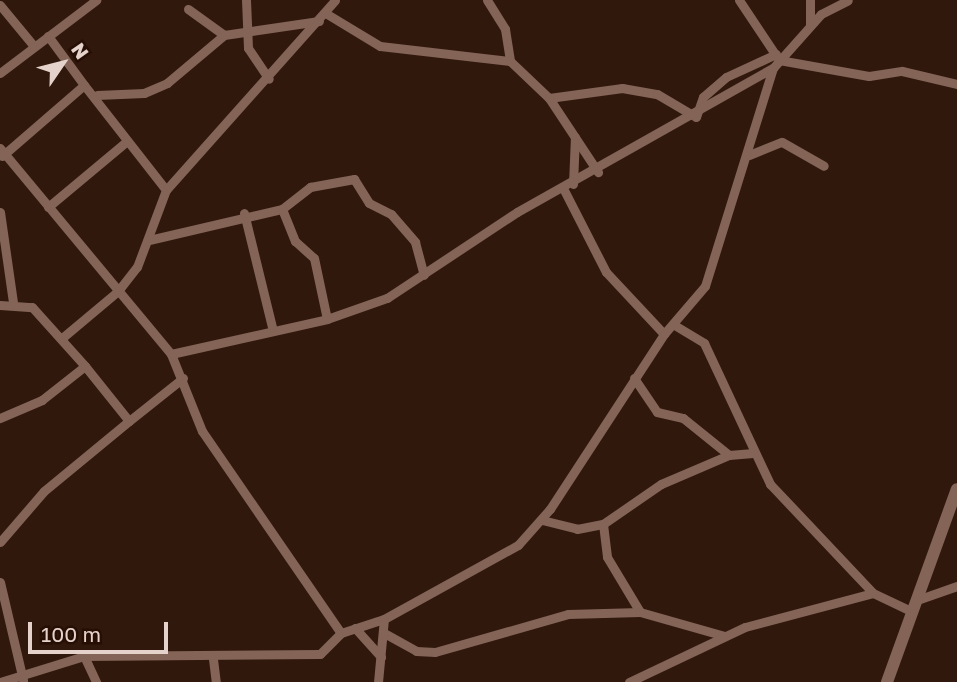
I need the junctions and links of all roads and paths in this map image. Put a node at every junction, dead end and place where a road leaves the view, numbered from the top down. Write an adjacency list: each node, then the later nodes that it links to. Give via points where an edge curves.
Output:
1 (96, 0): 15 (street)
2 (246, 0): 13 (street)
3 (335, 0): 10 (street)
4 (487, 0): 17 (street, via 505,29)
5 (738, 0): 18 (street)
6 (810, 0): 12 (street)
7 (848, 0): 12 (street)
8 (0, 5): 16 (street)
9 (188, 9): 14 (street)
10 (327, 14): 11 (street); 17 (street, via 380,46)
11 (319, 21): 13 (street); 20 (street)
12 (810, 25): 18 (street)
13 (246, 28): 14 (street); 20 (street, via 248,48)
14 (223, 35): 23 (street, via 167,83 144,93)
15 (48, 36): 16 (street); 22 (street)
16 (33, 45): 19 (street)
17 (510, 61): 24 (street)
18 (776, 61): 21 (street, via 869,76 902,71); 25 (street); 25 (street, via 726,77 703,97); 29 (street)
19 (0, 74)
20 (269, 79): 33 (street)
21 (957, 84)
22 (84, 85): 23 (street); 28 (street)
23 (97, 95): 27 (street)
24 (549, 98): 25 (street, via 622,88 657,94); 26 (street)
25 (696, 117): 31 (street)
26 (575, 135): 31 (street); 32 (street)
27 (127, 141): 33 (street); 35 (street)
28 (2, 153): 35 (street)
29 (750, 155): 30 (street, via 782,142); 46 (street, via 705,286)
30 (824, 166)
31 (598, 172): 32 (street)
32 (573, 184): 34 (street)
33 (166, 190): 39 (street)
34 (564, 190): 41 (street, via 517,212); 48 (street, via 606,272)
35 (48, 207): 42 (street)
36 (282, 209): 38 (street); 41 (street, via 310,187 354,179 369,203 391,214 415,242); 45 (street, via 295,241 314,258)
37 (0, 212): 40 (street)
38 (244, 213): 39 (street); 47 (street)
39 (149, 240): 42 (street)
40 (4, 260): 43 (street)
41 (424, 275): 45 (street, via 387,298)
42 (118, 291): 49 (street); 50 (street)
43 (13, 302): 44 (street); 49 (street, via 32,307)
44 (0, 305)
45 (327, 319): 47 (street)
46 (676, 326): 48 (street); 56 (street, via 704,344)
47 (272, 327): 50 (street)
48 (664, 334): 53 (street)
49 (62, 338): 51 (street)
50 (171, 354): 52 (street)
51 (85, 366): 54 (street, via 42,400); 55 (street)
52 (183, 378): 55 (street); 69 (street, via 202,431)
53 (634, 378): 57 (street, via 657,412 683,418); 59 (street)
54 (0, 418)
55 (129, 421): 61 (street, via 44,491)
56 (753, 453): 57 (street); 64 (street, via 770,484)
57 (729, 455): 60 (street, via 630,501)
58 (957, 489): 65 (main road)
59 (542, 520): 60 (street, via 577,529); 67 (street, via 518,545)
60 (603, 524): 66 (street, via 607,557)
61 (0, 542)
62 (0, 582): 76 (street)
63 (957, 586): 65 (street)
64 (873, 593): 65 (street); 71 (street)
65 (915, 606): 81 (main road)
66 (640, 612): 70 (street, via 568,614 435,652 416,651); 71 (street)
67 (384, 619): 68 (street); 70 (street)
68 (355, 628): 69 (street); 73 (street)
69 (341, 633): 74 (street, via 320,654)
70 (384, 633): 73 (street)
71 (725, 636): 80 (street)
72 (85, 656): 74 (street); 76 (street); 77 (street)
73 (381, 657): 79 (street)
74 (213, 659): 78 (street)
75 (1, 679): 76 (street)
76 (23, 679)
77 (96, 682)
78 (216, 682)
79 (378, 682)
80 (629, 682)
81 (887, 682)

